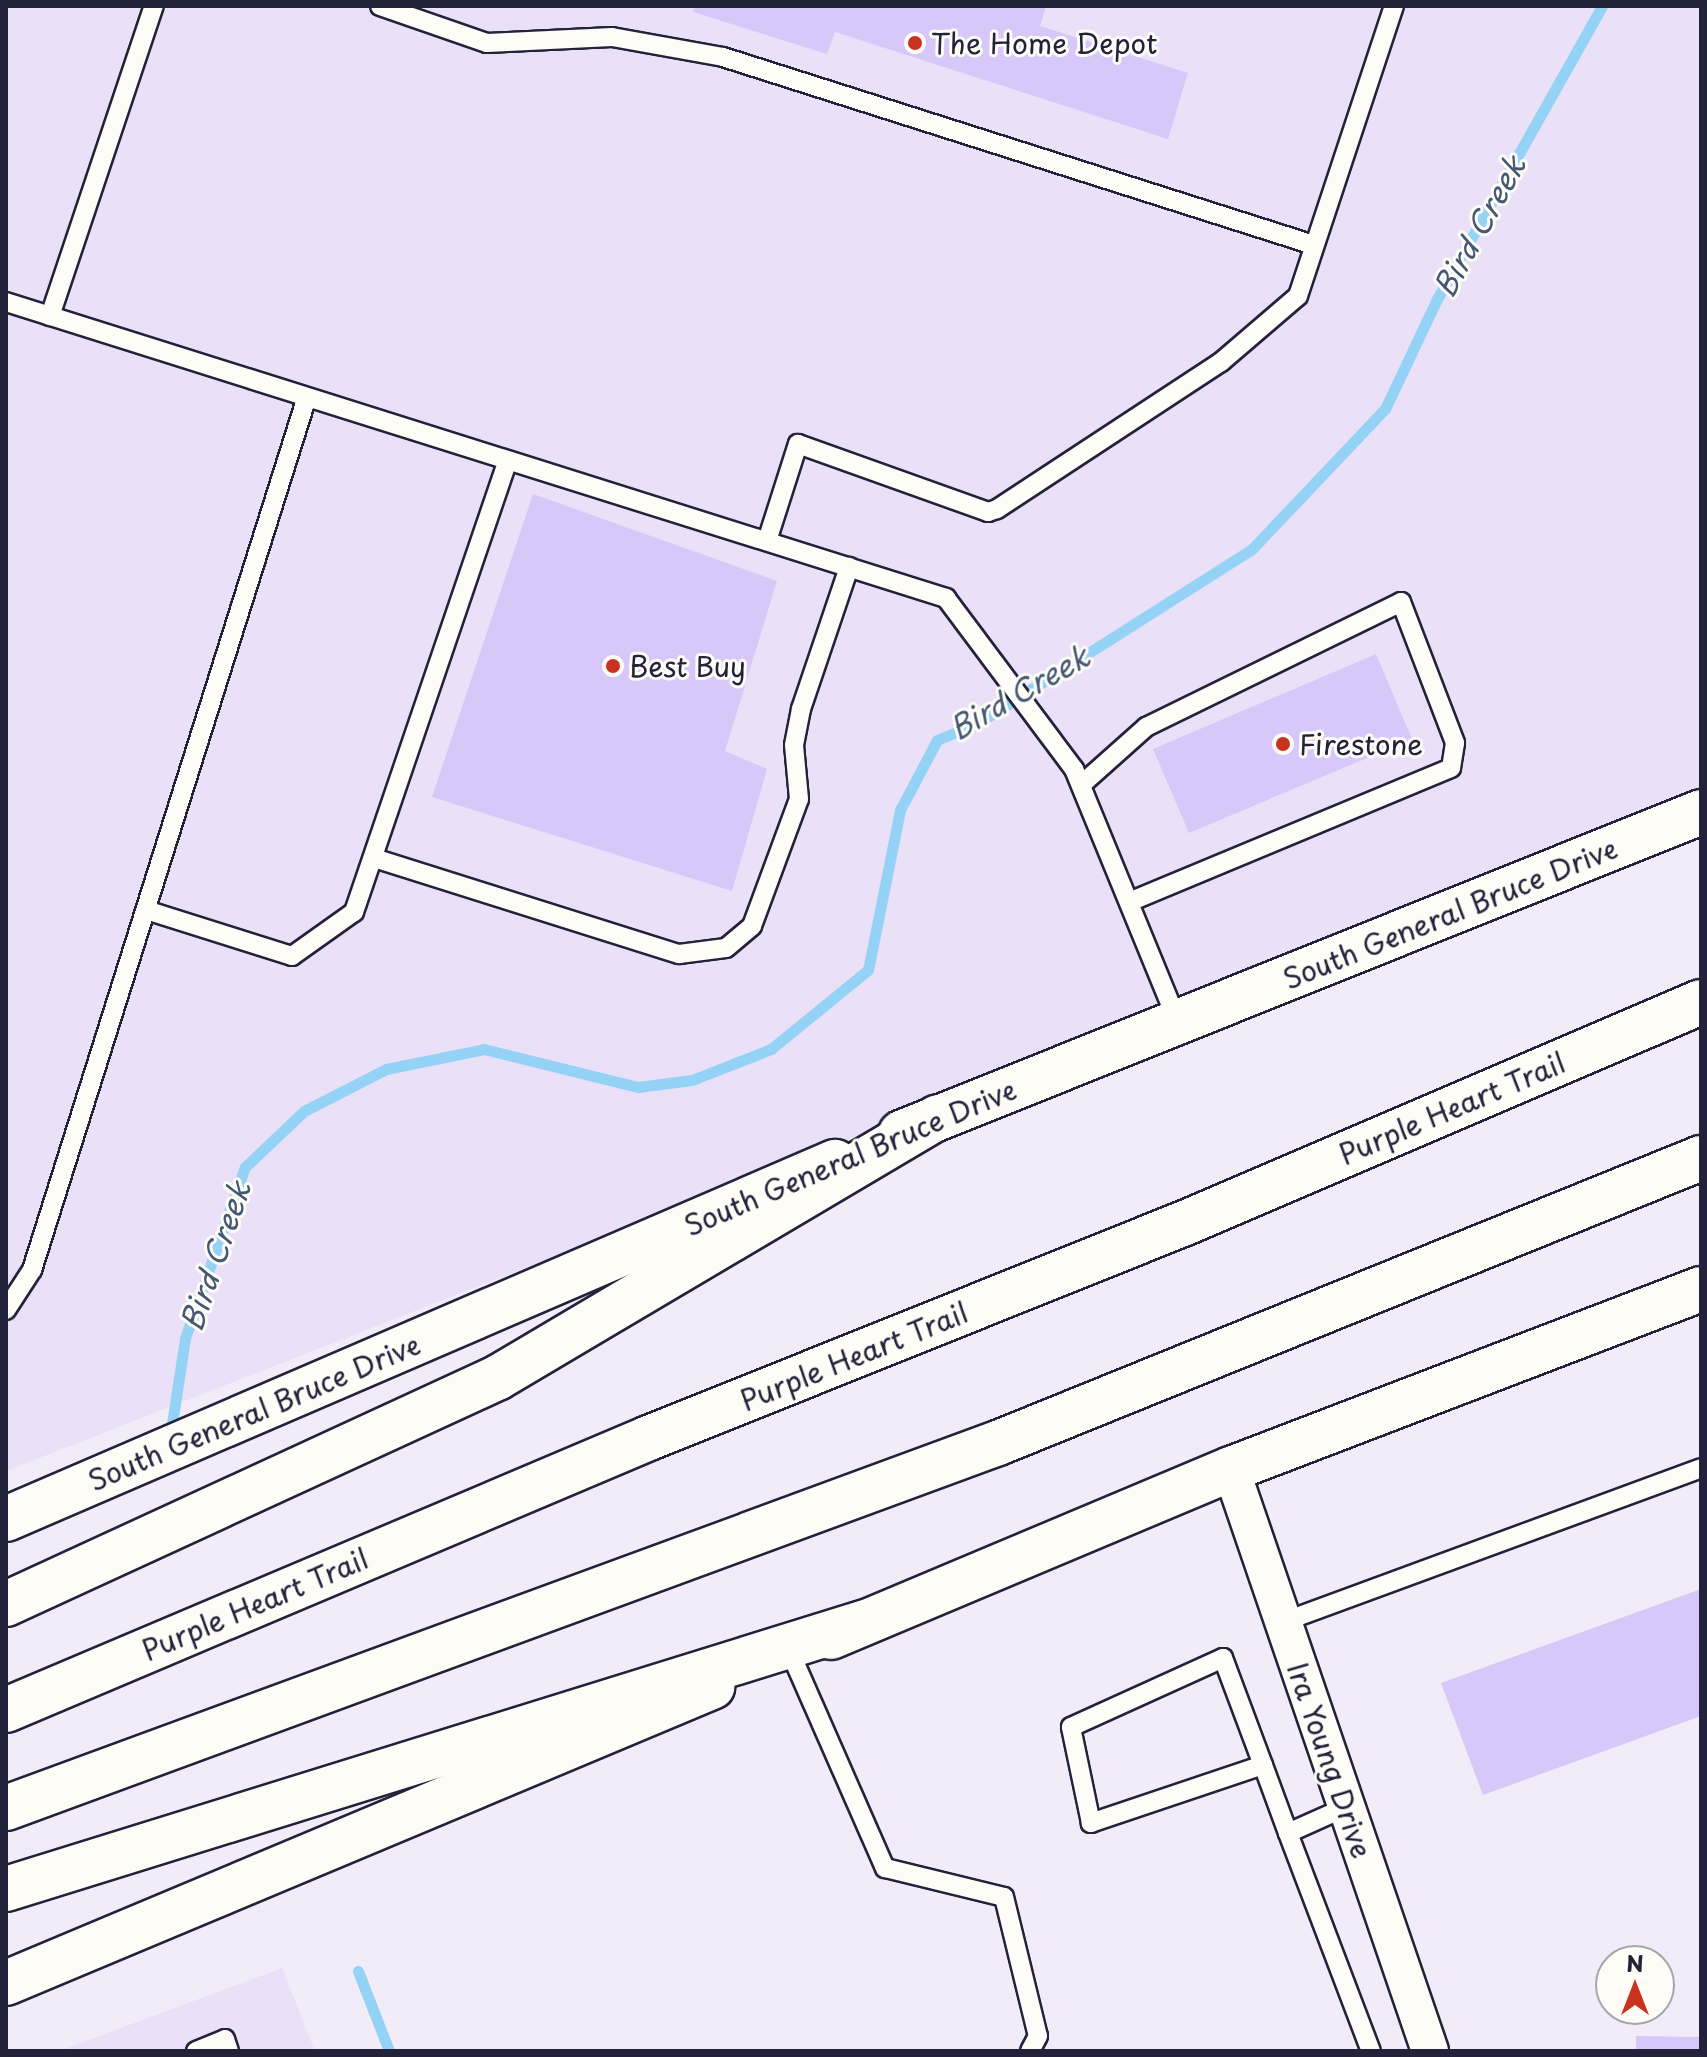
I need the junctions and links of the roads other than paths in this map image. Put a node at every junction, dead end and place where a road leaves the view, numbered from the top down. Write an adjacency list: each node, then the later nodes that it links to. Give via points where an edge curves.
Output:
1 (154, 6): 6 (lane)
2 (380, 6): 4 (lane, via 487,43 612,37 723,57)
3 (1394, 6): 4 (lane)
4 (1314, 245): 9 (lane, via 1298,296 1221,362 1020,498 988,512 798,444)
5 (6, 302): 6 (lane)
6 (50, 316): 7 (lane)
7 (306, 400): 8 (lane); 15 (lane)
8 (507, 462): 9 (lane); 13 (lane)
9 (767, 541): 10 (lane)
10 (849, 567): 11 (lane, via 946,598 1061,746); 13 (lane, via 801,709 794,745 799,799 752,926 726,948 679,954)
11 (1081, 785): 14 (lane); 14 (lane, via 1146,727 1401,602 1455,743 1451,768)
12 (1701, 812): 17 (main road, South General Bruce Drive)
13 (374, 858): 15 (lane, via 354,912 292,956)
14 (1129, 902): 17 (lane)
15 (146, 910): 21 (lane, via 32,1270)
16 (1701, 1002): 29 (main road, Purple Heart Trail, via 1185,1223 649,1438)
17 (1179, 1023): 18 (main road, South General Bruce Drive)
18 (938, 1117): 24 (main road, South General Bruce Drive); 25 (main road, via 497,1378)
19 (1701, 1158): 32 (main road, via 998,1443)
20 (1701, 1289): 23 (main road)
21 (6, 1310)
22 (1701, 1468): 27 (lane)
23 (1231, 1469): 26 (main road); 27 (street, Ira Young Drive)
24 (6, 1519)
25 (6, 1604)
26 (866, 1622): 28 (main road); 34 (main road)
27 (1283, 1622): 31 (street, Ira Young Drive)
28 (791, 1654): 35 (main road); 38 (lane, via 885,1868 1004,1897 1038,2036)
29 (6, 1710)
30 (1263, 1765): 30 (lane, via 1223,1658 1071,1727 1091,1823); 33 (lane)
31 (1346, 1807): 33 (lane); 40 (street, Ira Young Drive)
32 (6, 1808)
33 (1288, 1833): 39 (lane)
34 (6, 1889)
35 (6, 1983)
36 (196, 2051): 37 (lane, via 225,2039)
37 (229, 2051)
38 (1030, 2051)
39 (1371, 2051)
40 (1430, 2051)

